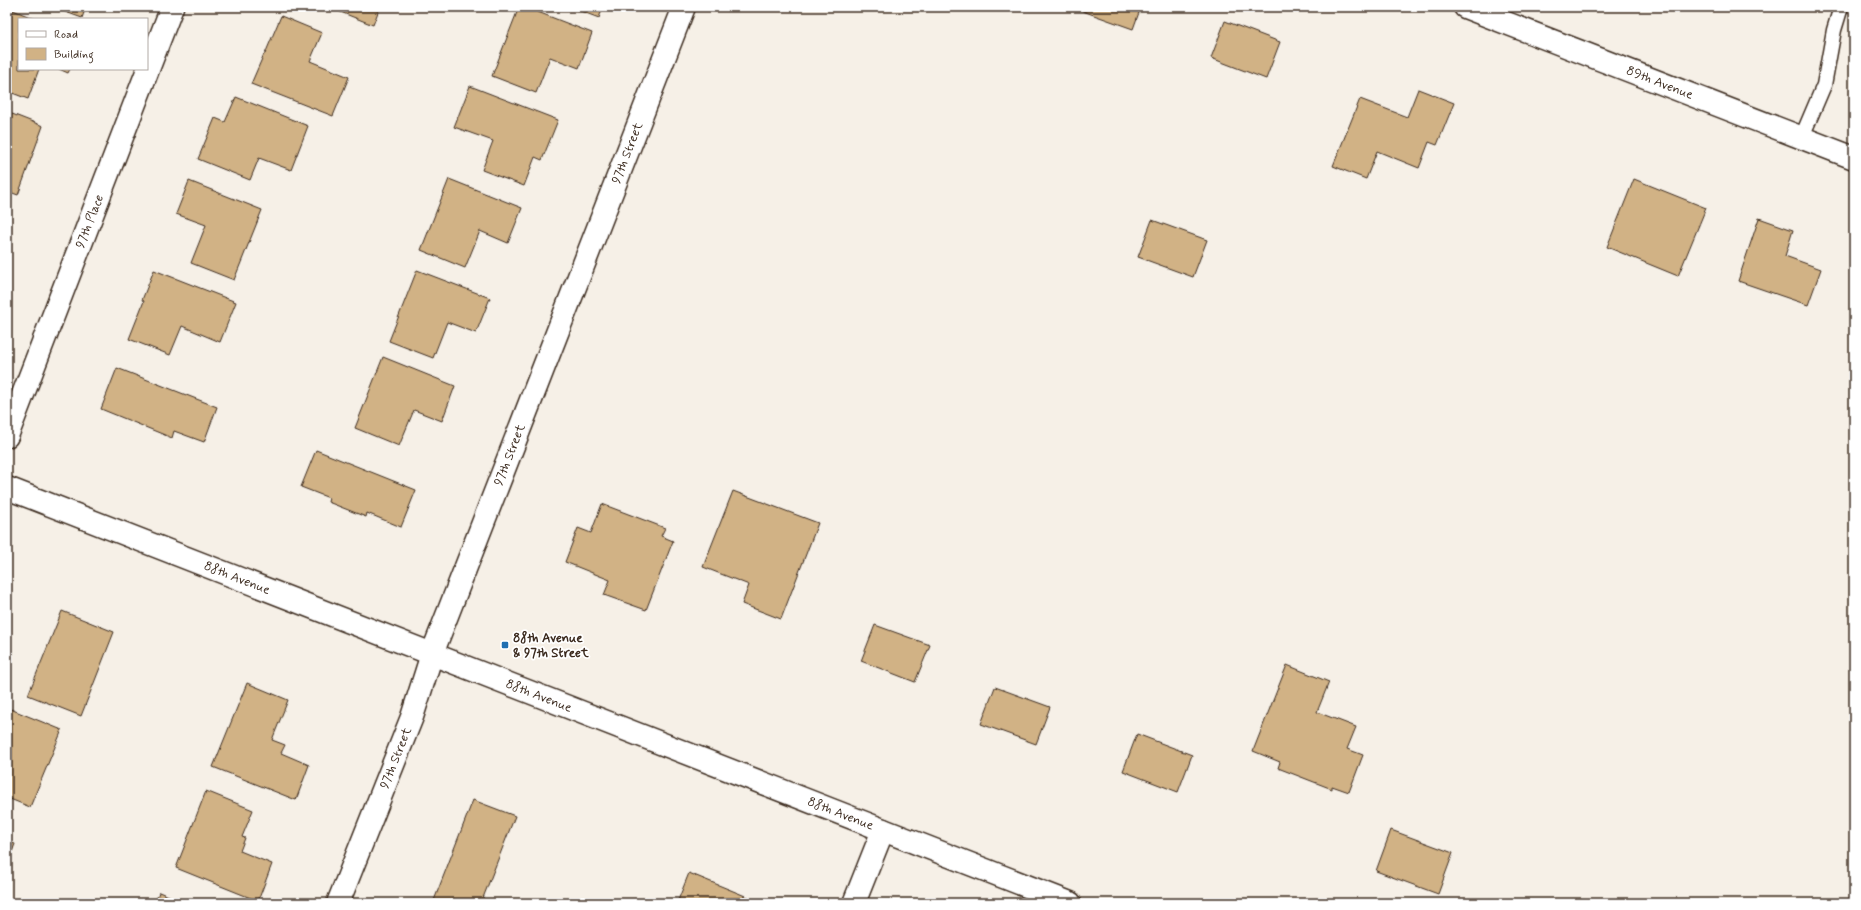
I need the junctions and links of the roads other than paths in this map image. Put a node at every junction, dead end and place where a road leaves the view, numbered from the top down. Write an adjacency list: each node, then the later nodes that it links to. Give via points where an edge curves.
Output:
1 (172, 7): 5 (street, 97th Place)
2 (684, 7): 11 (street, 97th Street)
3 (1465, 7): 7 (street, 89th Avenue)
4 (1841, 7): 7 (lane, via 1824,84)
5 (148, 69)
6 (148, 70): 9 (street, 97th Place)
7 (1801, 139): 8 (street, 89th Avenue)
8 (1854, 158)
9 (7, 436)
10 (7, 488): 11 (street, 88th Avenue)
11 (432, 654): 12 (street, 88th Avenue); 13 (street, 97th Street, via 412,717)
12 (883, 830): 14 (street); 15 (street, 88th Avenue)
13 (338, 903)
14 (854, 903)
15 (1070, 903)

